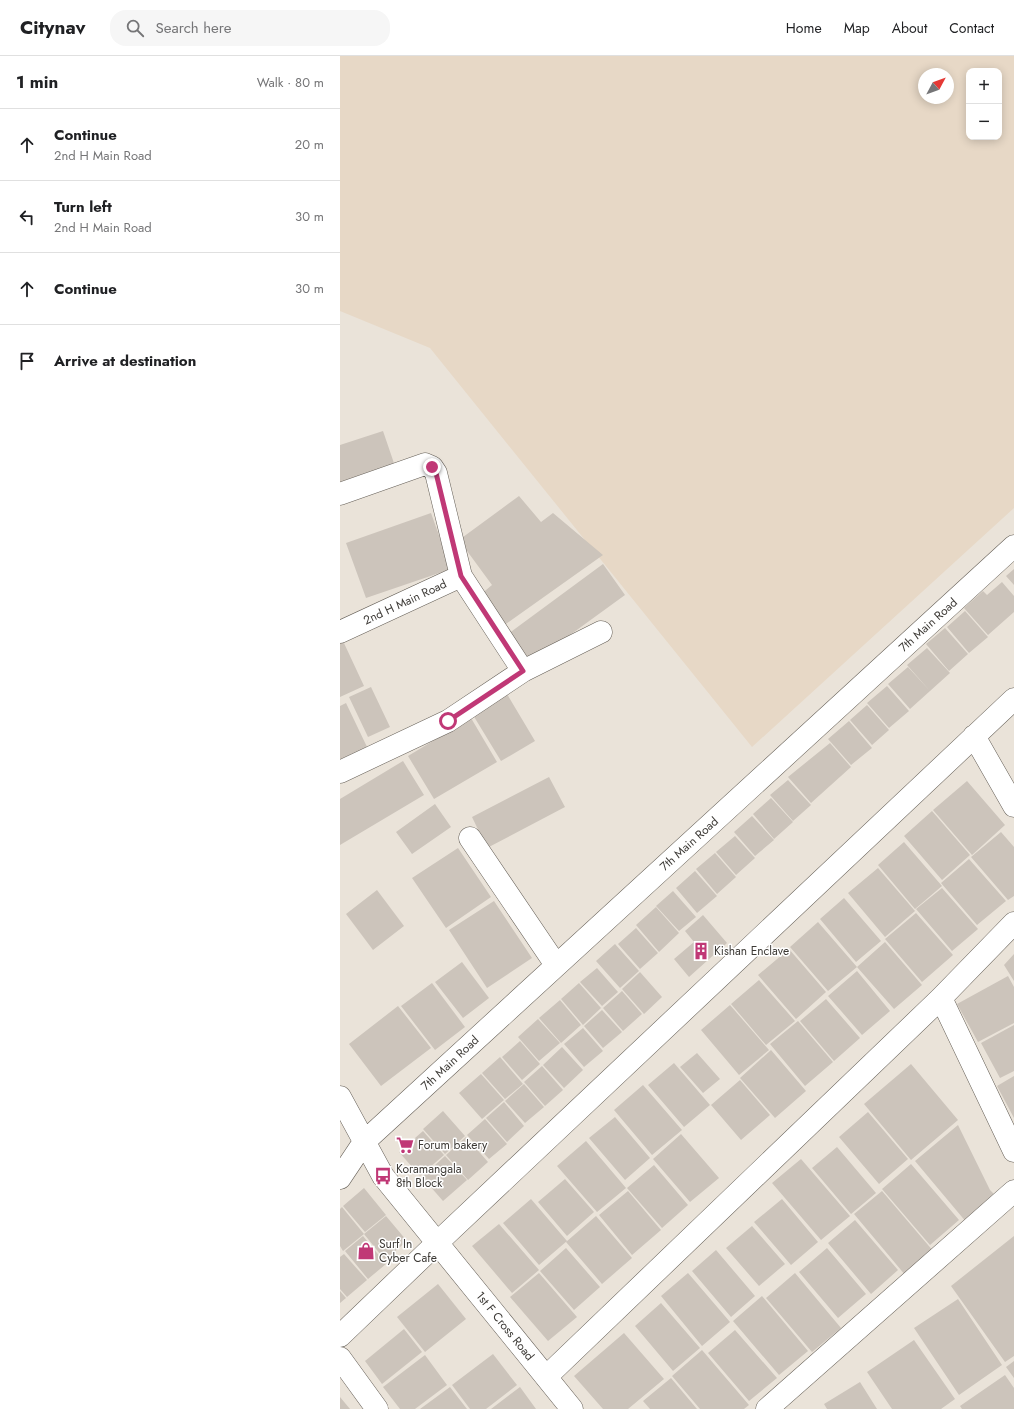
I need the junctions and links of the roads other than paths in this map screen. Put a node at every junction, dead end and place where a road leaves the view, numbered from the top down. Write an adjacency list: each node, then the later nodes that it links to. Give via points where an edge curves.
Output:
1 (340, 494): 3 (street, via 425,464 432,467 436,473)
2 (1014, 546): 13 (street, 7th Main Road)
3 (461, 576): 4 (street, 2nd H Main Road); 6 (street, 2nd H Main Road)
4 (340, 632)
5 (601, 632): 6 (street)
6 (523, 671): 9 (street, via 448,721)
7 (1014, 699): 8 (street)
8 (974, 736): 10 (street); 21 (street)
9 (340, 772)
10 (1014, 806)
11 (470, 838): 13 (street)
12 (1014, 923): 14 (street)
13 (556, 965): 16 (street, 7th Main Road)
14 (941, 998): 18 (street); 24 (street)
15 (340, 1097): 16 (street, 1st F Cross Road)
16 (364, 1142): 17 (street); 19 (street, 7th Main Road); 21 (street, 1st F Cross Road, via 383,1176)
17 (340, 1147)
18 (1014, 1151)
19 (340, 1178)
20 (1014, 1191): 27 (street)
21 (437, 1243): 22 (street); 24 (street, 1st F Cross Road)
22 (340, 1336)
23 (340, 1358): 25 (street)
24 (546, 1377): 26 (street, 1st F Cross Road)
25 (377, 1409)
26 (572, 1409)
27 (767, 1409)

